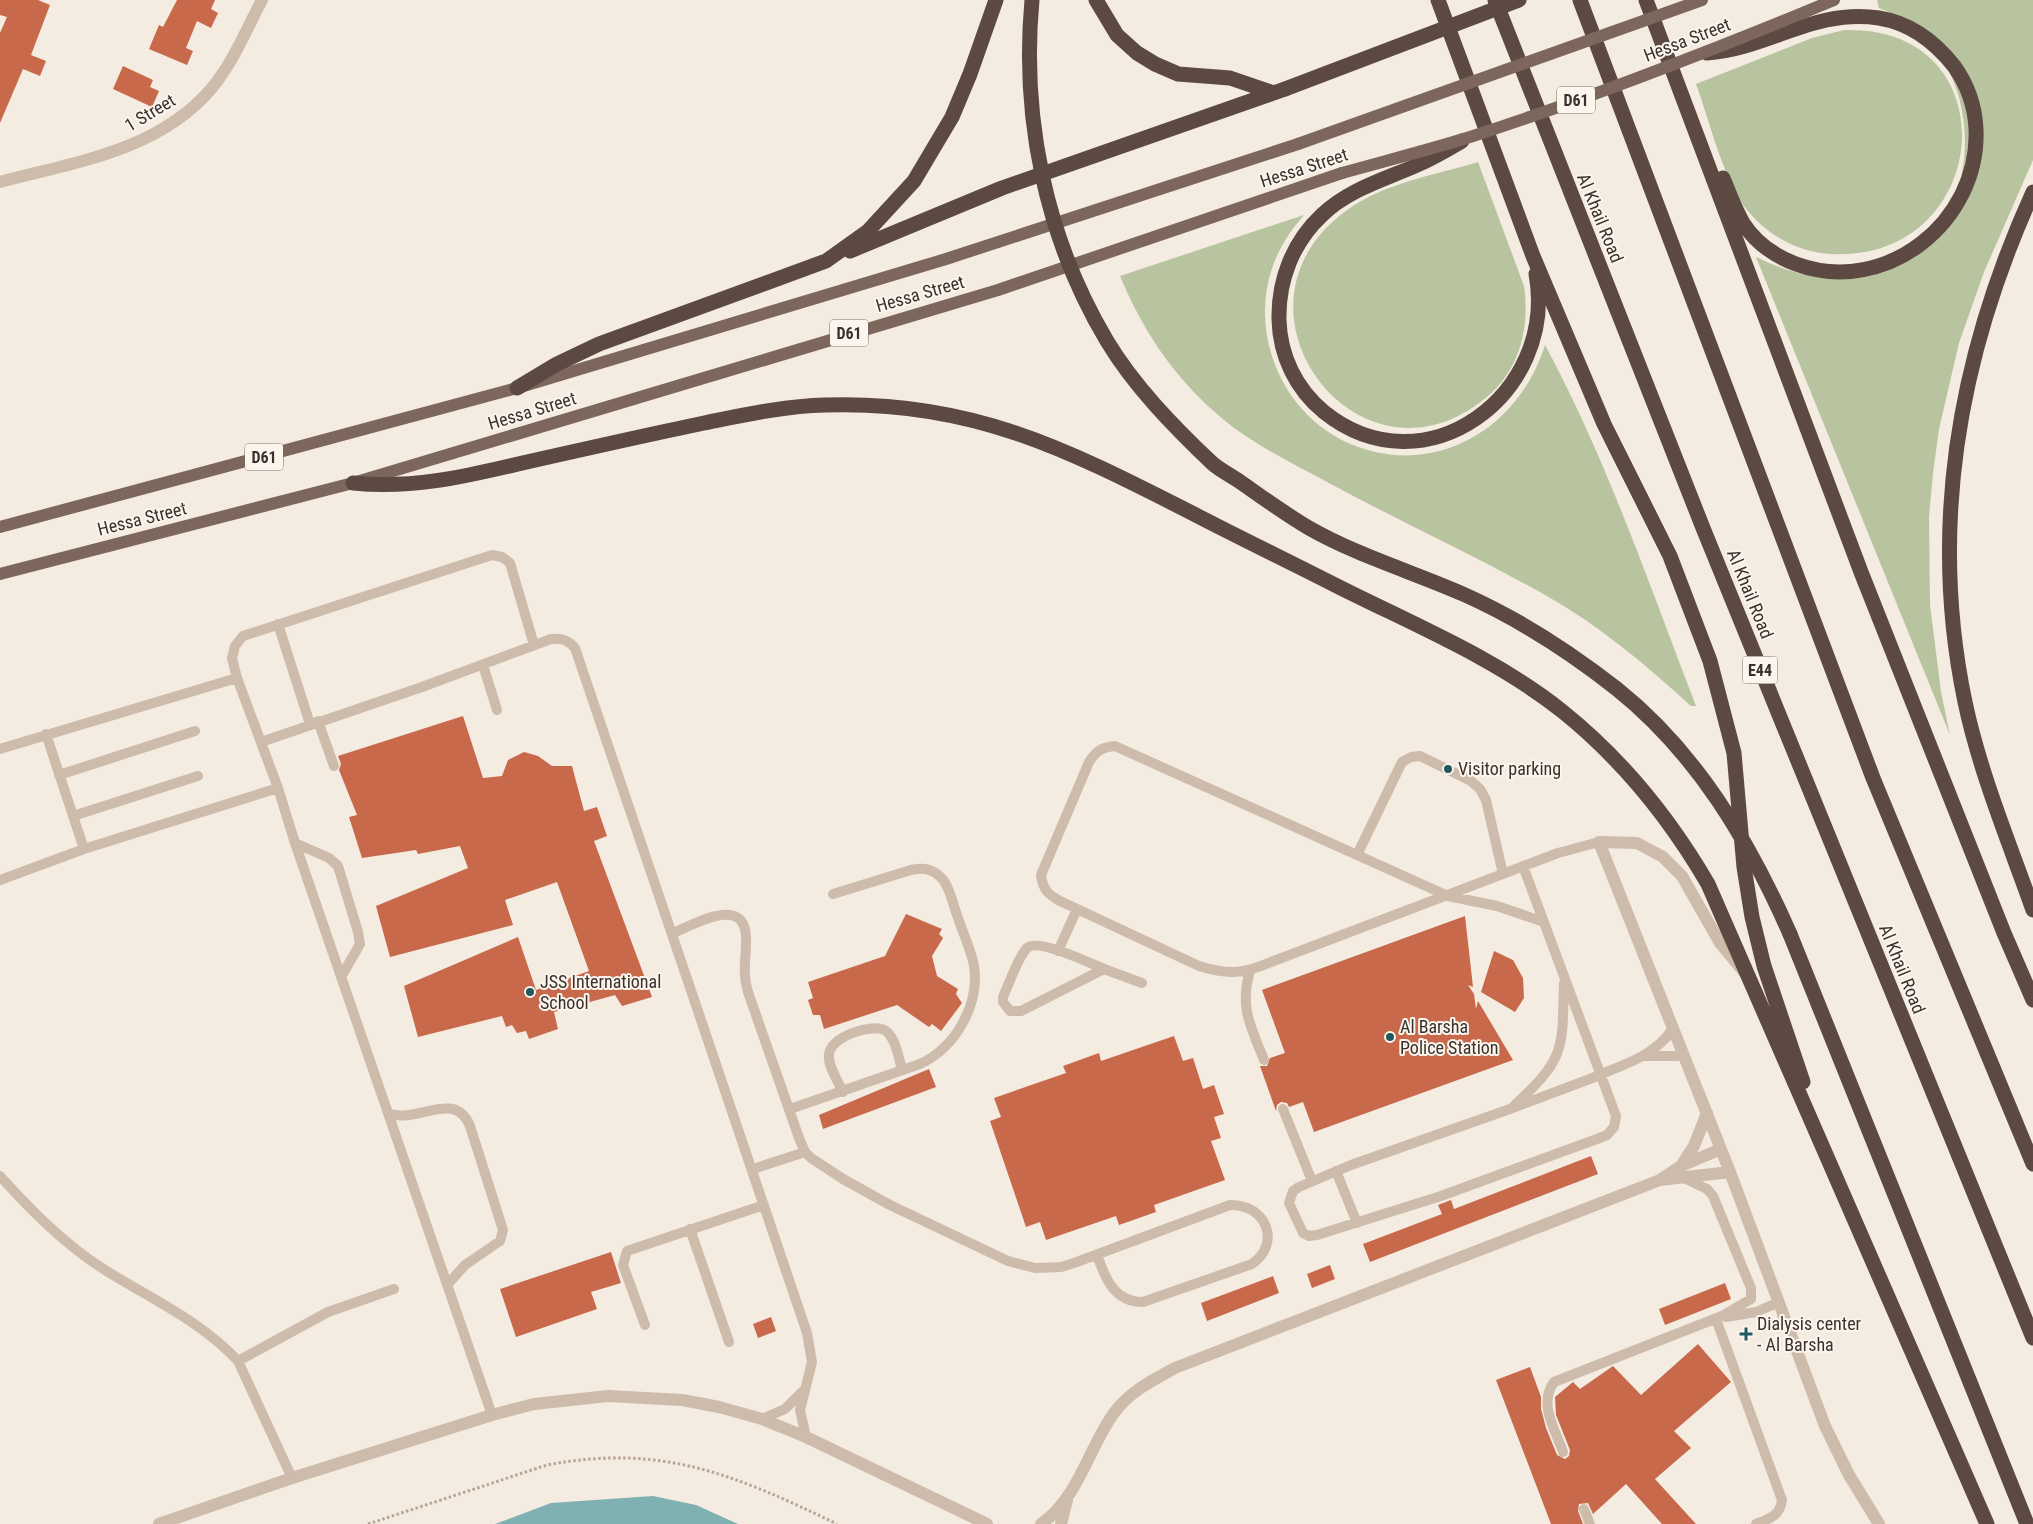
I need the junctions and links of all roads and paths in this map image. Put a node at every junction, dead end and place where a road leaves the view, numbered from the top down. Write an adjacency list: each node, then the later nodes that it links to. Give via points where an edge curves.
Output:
1 (262, 0): 17 (street, 1 Street, via 230,62 211,89 162,130 133,145 102,155)
2 (996, 0): 20 (highway, via 952,117 914,181 868,231)
3 (1032, 0): 113 (highway, bridge, via 1029,77 1038,158 1054,222 1085,299 1107,341 1138,384 1215,465 1307,527 1467,596 1559,648 1616,688 1661,729 1721,803 1750,850 1790,934)
4 (1096, 0): 14 (highway, via 1117,35 1154,64 1178,74 1230,78)
5 (1438, 0): 19 (highway)
6 (1495, 0): 92 (highway, Al Khail Road / E44, via 1703,528)
7 (1519, 0): 14 (highway, bridge)
8 (1580, 0): 76 (highway, via 1870,769)
9 (1646, 0): 15 (highway)
10 (1702, 0): 21 (main road, Hessa Street / D61, bridge, via 1298,144 946,259)
11 (1834, 0): 12 (main road)
12 (1806, 18): 13 (highway, bridge, via 1736,48); 15 (highway, via 1860,16 1900,23 1934,44 1960,74 1976,122 1972,172 1950,215 1914,249 1886,264 1851,272 1814,269 1781,258 1764,246 1743,223 1705,134)
13 (1706, 53): 16 (main road, Hessa Street / D61, bridge)
14 (1279, 91): 20 (highway, via 1002,188)
15 (1688, 108): 60 (highway, via 1860,572)
16 (1469, 137): 19 (highway, bridge, via 1341,200 1310,227 1291,256 1280,291 1282,347 1295,379 1318,407 1347,428 1380,439 1433,438 1470,422 1499,400 1521,371 1529,354 1535,330 1538,288); 22 (main road, Hessa Street / D61, bridge, via 1342,173 998,290)
17 (0, 182)
18 (2033, 192): 50 (highway, via 1992,295 1972,362 1954,461 1949,533 1953,624 1966,704 1986,774)
19 (1533, 256): 73 (highway, via 1604,424 1670,556 1710,662 1734,753 1752,917 1764,966 1802,1074)
20 (826, 261): 21 (highway, via 599,344)
21 (517, 388): 23 (main road, Hessa Street / D61)
22 (353, 483): 24 (main road, Hessa Street / D61); 56 (highway, via 391,486 447,480 749,414 822,405 897,406 934,411 1008,429 1113,472 1424,630 1496,668 1560,710 1625,770 1678,834 1708,884)
23 (0, 527)
24 (0, 574)
25 (278, 624): 26 (lane, via 492,555 502,557 510,564); 28 (lane, via 244,636 235,646 232,658); 30 (lane)
26 (534, 645): 27 (lane); 52 (lane, via 560,638 575,648)
27 (483, 664): 29 (lane); 30 (lane)
28 (237, 678): 32 (lane); 33 (lane)
29 (497, 710)
30 (314, 723): 33 (lane); 35 (lane)
31 (196, 730): 36 (lane)
32 (46, 734): 34 (lane); 36 (lane)
33 (261, 742): 38 (lane)
34 (0, 749)
35 (334, 766)
36 (59, 775): 39 (lane)
37 (198, 776): 39 (lane)
38 (278, 788): 41 (lane); 42 (lane)
39 (73, 816): 42 (lane)
40 (1599, 842): 44 (lane); 56 (street, via 1638,843 1664,856 1687,884 1720,943); 61 (street)
41 (295, 843): 57 (lane); 57 (lane, via 329,858 340,872 360,944)
42 (84, 849): 46 (lane)
43 (1357, 854): 45 (lane, via 1402,762 1420,756 1471,781 1480,789 1486,800); 48 (lane); 49 (lane, via 1125,750 1115,746 1104,747 1089,762 1041,875 1043,887 1050,895)
44 (1523, 866): 45 (lane); 51 (lane)
45 (1503, 874): 48 (lane)
46 (0, 880)
47 (833, 894): 65 (lane, via 918,869 935,872 947,888 974,966 970,1006 962,1025 942,1051)
48 (1448, 896): 51 (lane, via 1497,906); 55 (lane)
49 (1076, 909): 53 (lane); 55 (lane, via 1199,966 1215,971)
50 (2033, 910)
51 (1544, 922): 58 (lane)
52 (673, 933): 68 (lane, via 727,913 733,914 743,924 746,984); 77 (lane)
53 (1058, 951): 54 (lane); 54 (lane, via 1035,944 1027,948 1004,997 1006,1008 1021,1011)
54 (1104, 969): 59 (lane)
55 (1250, 971): 64 (lane, via 1244,990 1245,1008)
56 (1748, 976): 73 (highway)
57 (341, 977): 71 (lane)
58 (1564, 977): 66 (lane); 70 (lane, via 1563,1035 1559,1052 1550,1070)
59 (1142, 983)
60 (2033, 1000)
61 (1672, 1030): 62 (street); 63 (lane, via 1662,1043)
62 (1683, 1056): 63 (lane); 72 (street)
63 (1642, 1057): 66 (lane)
64 (1264, 1060)
65 (902, 1070): 67 (lane); 67 (lane, via 890,1036 882,1029 871,1028 842,1038 832,1044 828,1055)
66 (1601, 1074): 70 (lane); 84 (lane, via 1616,1116 1614,1127 1607,1135)
67 (843, 1092): 68 (lane)
68 (790, 1108): 75 (lane)
69 (1283, 1109): 82 (lane)
70 (1510, 1110): 78 (lane)
71 (388, 1113): 87 (lane); 87 (lane, via 407,1116 450,1107 460,1110 470,1126 503,1236 465,1265)
72 (1707, 1113): 74 (street); 79 (street)
73 (1809, 1113): 112 (highway)
74 (1721, 1149): 79 (street); 80 (street)
75 (806, 1152): 77 (lane); 86 (lane, via 866,1192 1008,1260 1029,1267 1049,1268)
76 (2033, 1164)
77 (753, 1169): 83 (lane)
78 (1336, 1171): 82 (lane); 84 (lane)
79 (1682, 1172): 80 (street); 90 (lane, via 1713,1196 1752,1291 1748,1302); 101 (street, via 1175,1368 1150,1381 1115,1411)
80 (1730, 1172): 89 (street)
81 (0, 1176): 94 (lane, via 70,1245 192,1321)
82 (1312, 1181): 84 (lane, via 1296,1189 1290,1198 1290,1206 1303,1233 1317,1235)
83 (764, 1205): 85 (lane); 95 (lane, via 811,1347 810,1377)
84 (1357, 1223)
85 (690, 1229): 91 (lane, via 634,1247 625,1255 623,1265); 93 (lane)
86 (1097, 1256): 86 (lane, via 1230,1204 1246,1206 1257,1212 1268,1233 1264,1251 1252,1264 1143,1302 1125,1298 1114,1290)
87 (447, 1285): 96 (lane)
88 (394, 1289): 94 (lane, via 328,1312)
89 (1778, 1302): 90 (lane, via 1756,1312); 111 (street, via 1829,1434)
90 (1719, 1317): 99 (lane, via 1554,1382 1547,1391 1545,1402); 110 (lane, via 1782,1500 1776,1515)
91 (645, 1325)
92 (2033, 1338)
93 (729, 1342)
94 (238, 1361): 100 (lane)
95 (803, 1391): 97 (lane, via 785,1409); 98 (lane, via 801,1419)
96 (492, 1415): 97 (street, via 534,1404 608,1396 682,1400); 100 (street)
97 (762, 1419): 98 (street)
98 (806, 1437): 106 (street)
99 (1563, 1452)
100 (292, 1478): 103 (street)
101 (1068, 1495): 107 (street); 108 (street)
102 (1584, 1509): 109 (lane)
103 (160, 1524)
104 (368, 1524): 105 (path, via 547,1465 575,1459 612,1457 687,1464 774,1494)
105 (837, 1524)
106 (987, 1524)
107 (1041, 1524)
108 (1061, 1524)
109 (1590, 1524)
110 (1756, 1524)
111 (1879, 1524)
112 (1988, 1524)
113 (2027, 1524)

